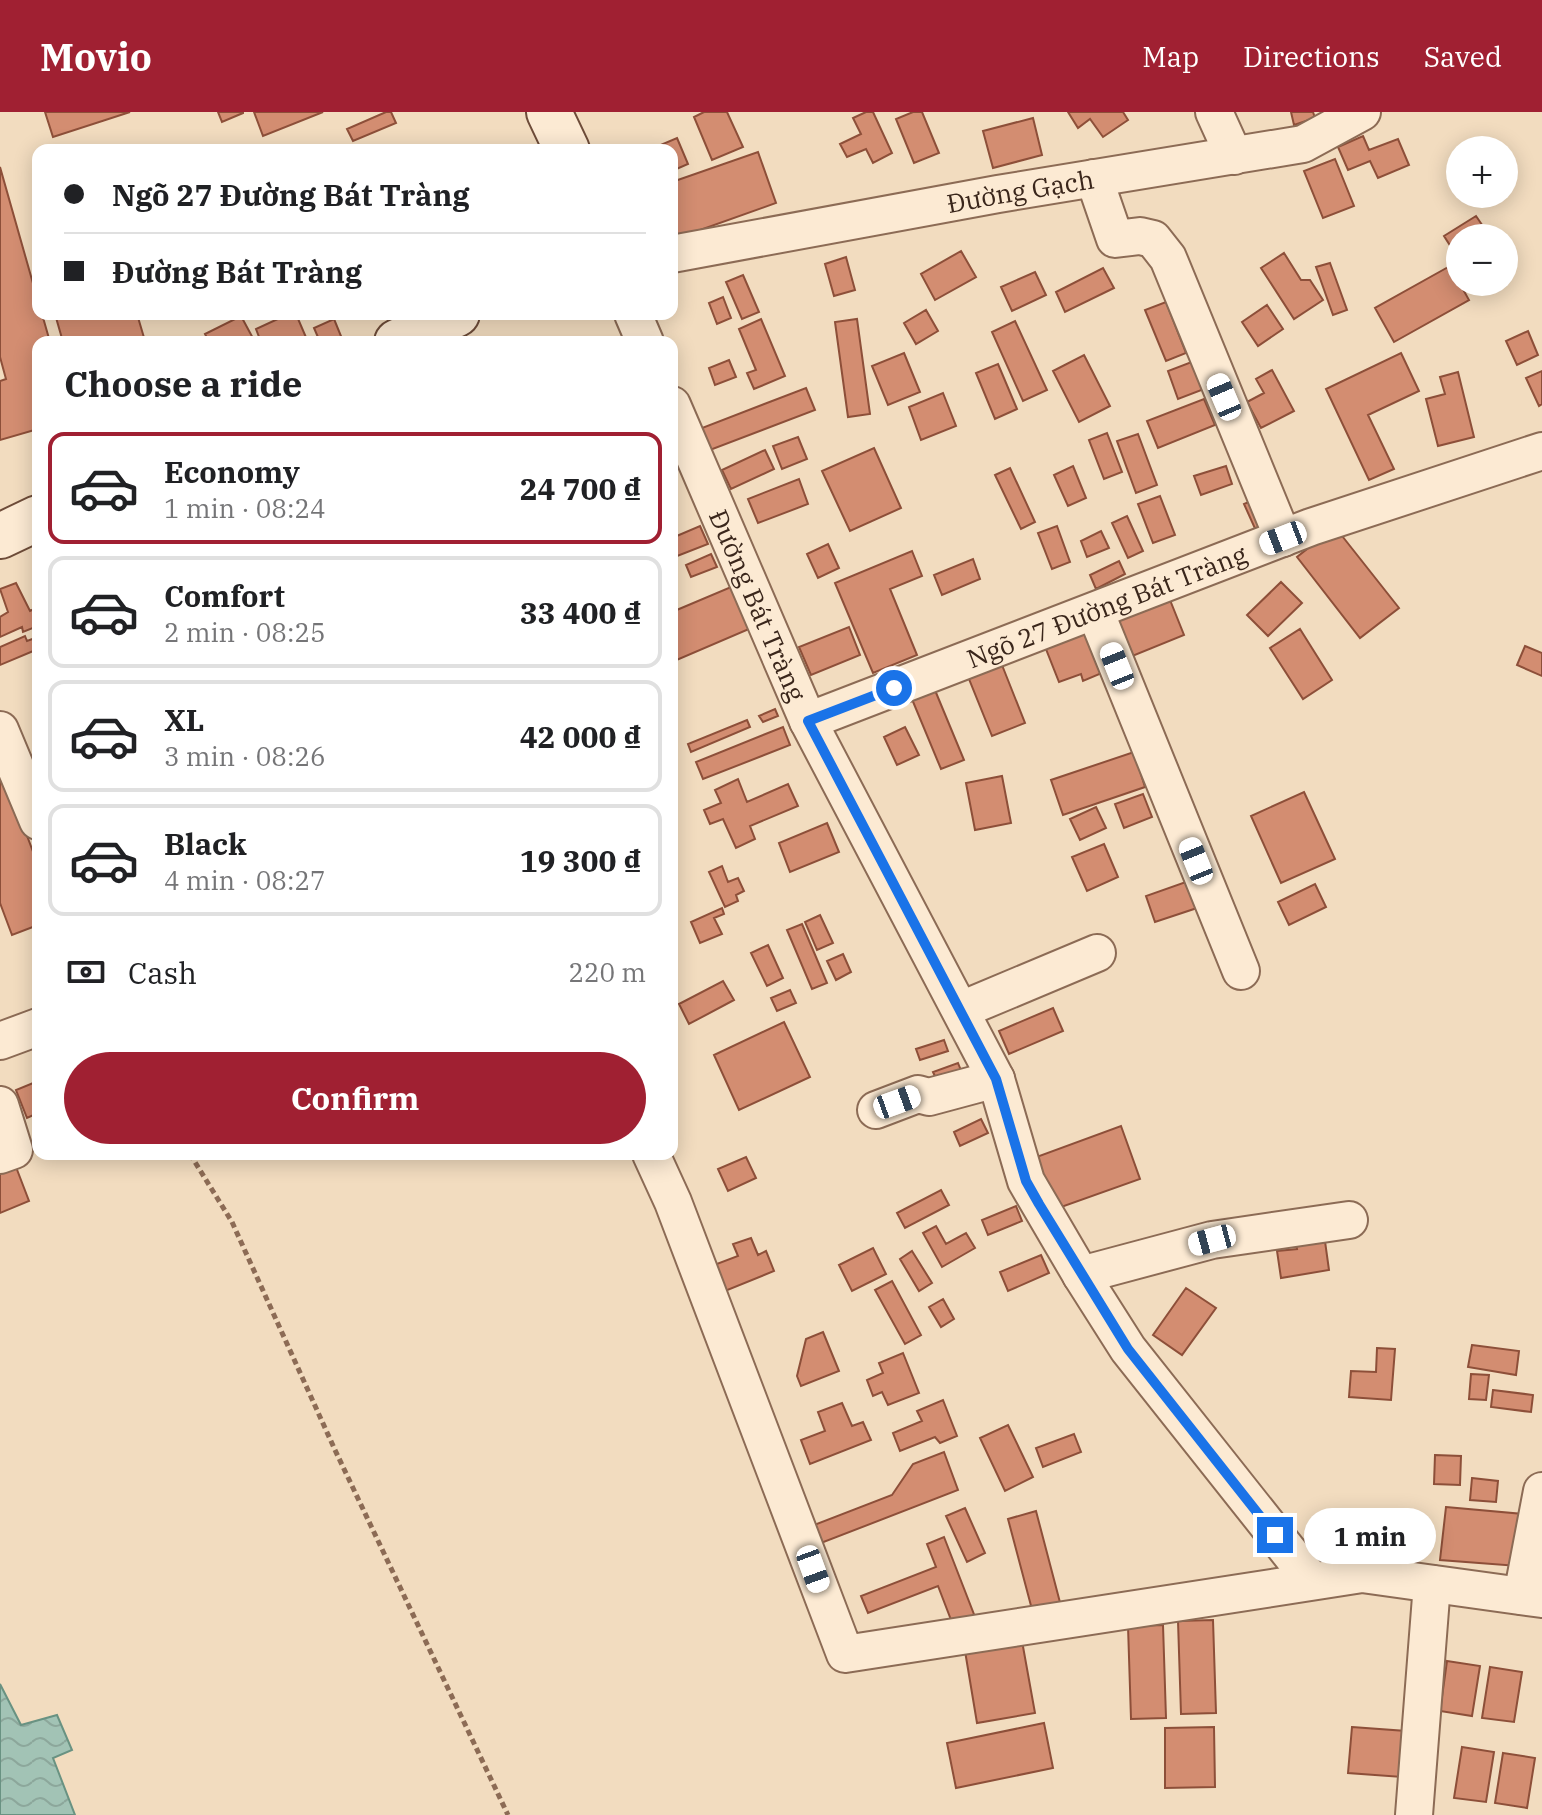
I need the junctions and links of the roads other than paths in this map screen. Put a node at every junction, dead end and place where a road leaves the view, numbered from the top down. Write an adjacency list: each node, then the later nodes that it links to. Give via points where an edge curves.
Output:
1 (549, 112): 4 (street)
2 (1214, 112): 5 (street)
3 (1362, 112): 5 (street, Đường Gạch, via 1303,144)
4 (564, 144)
5 (1234, 156): 6 (street, Đường Gạch)
6 (1094, 178): 7 (street, Đường Gạch); 14 (street, via 1115,239 1153,239 1168,258)
7 (678, 253)
8 (444, 320): 9 (street)
9 (410, 336)
10 (678, 419): 16 (street, Đường Bát Tràng)
11 (1542, 451): 14 (street, Ngõ 27 Đường Bát Tràng)
12 (32, 521): 13 (street)
13 (0, 536)
14 (1283, 538): 15 (street, Ngõ 27 Đường Bát Tràng)
15 (1095, 611): 16 (street, Ngõ 27 Đường Bát Tràng); 20 (street)
16 (808, 721): 21 (street, Đường Bát Tràng)
17 (0, 730): 18 (street)
18 (32, 807)
19 (1097, 953): 21 (street)
20 (1241, 971)
21 (961, 1010): 24 (street, Đường Bát Tràng)
22 (32, 1029): 23 (street)
23 (0, 1041)
24 (996, 1079): 26 (street, via 929,1097 918,1094); 30 (street, Đường Bát Tràng, via 1026,1181)
25 (0, 1105): 27 (street, via 14,1150)
26 (876, 1110)
27 (0, 1155)
28 (654, 1160): 32 (street, via 845,1654)
29 (1349, 1220): 30 (street, via 1212,1240)
30 (1081, 1275): 32 (street, Đường Bát Tràng, via 1128,1349)
31 (1542, 1491): 34 (street)
32 (1312, 1581): 33 (street, via 1362,1574)
33 (1432, 1584): 34 (street); 35 (street)
34 (1532, 1598)
35 (1414, 1815)

